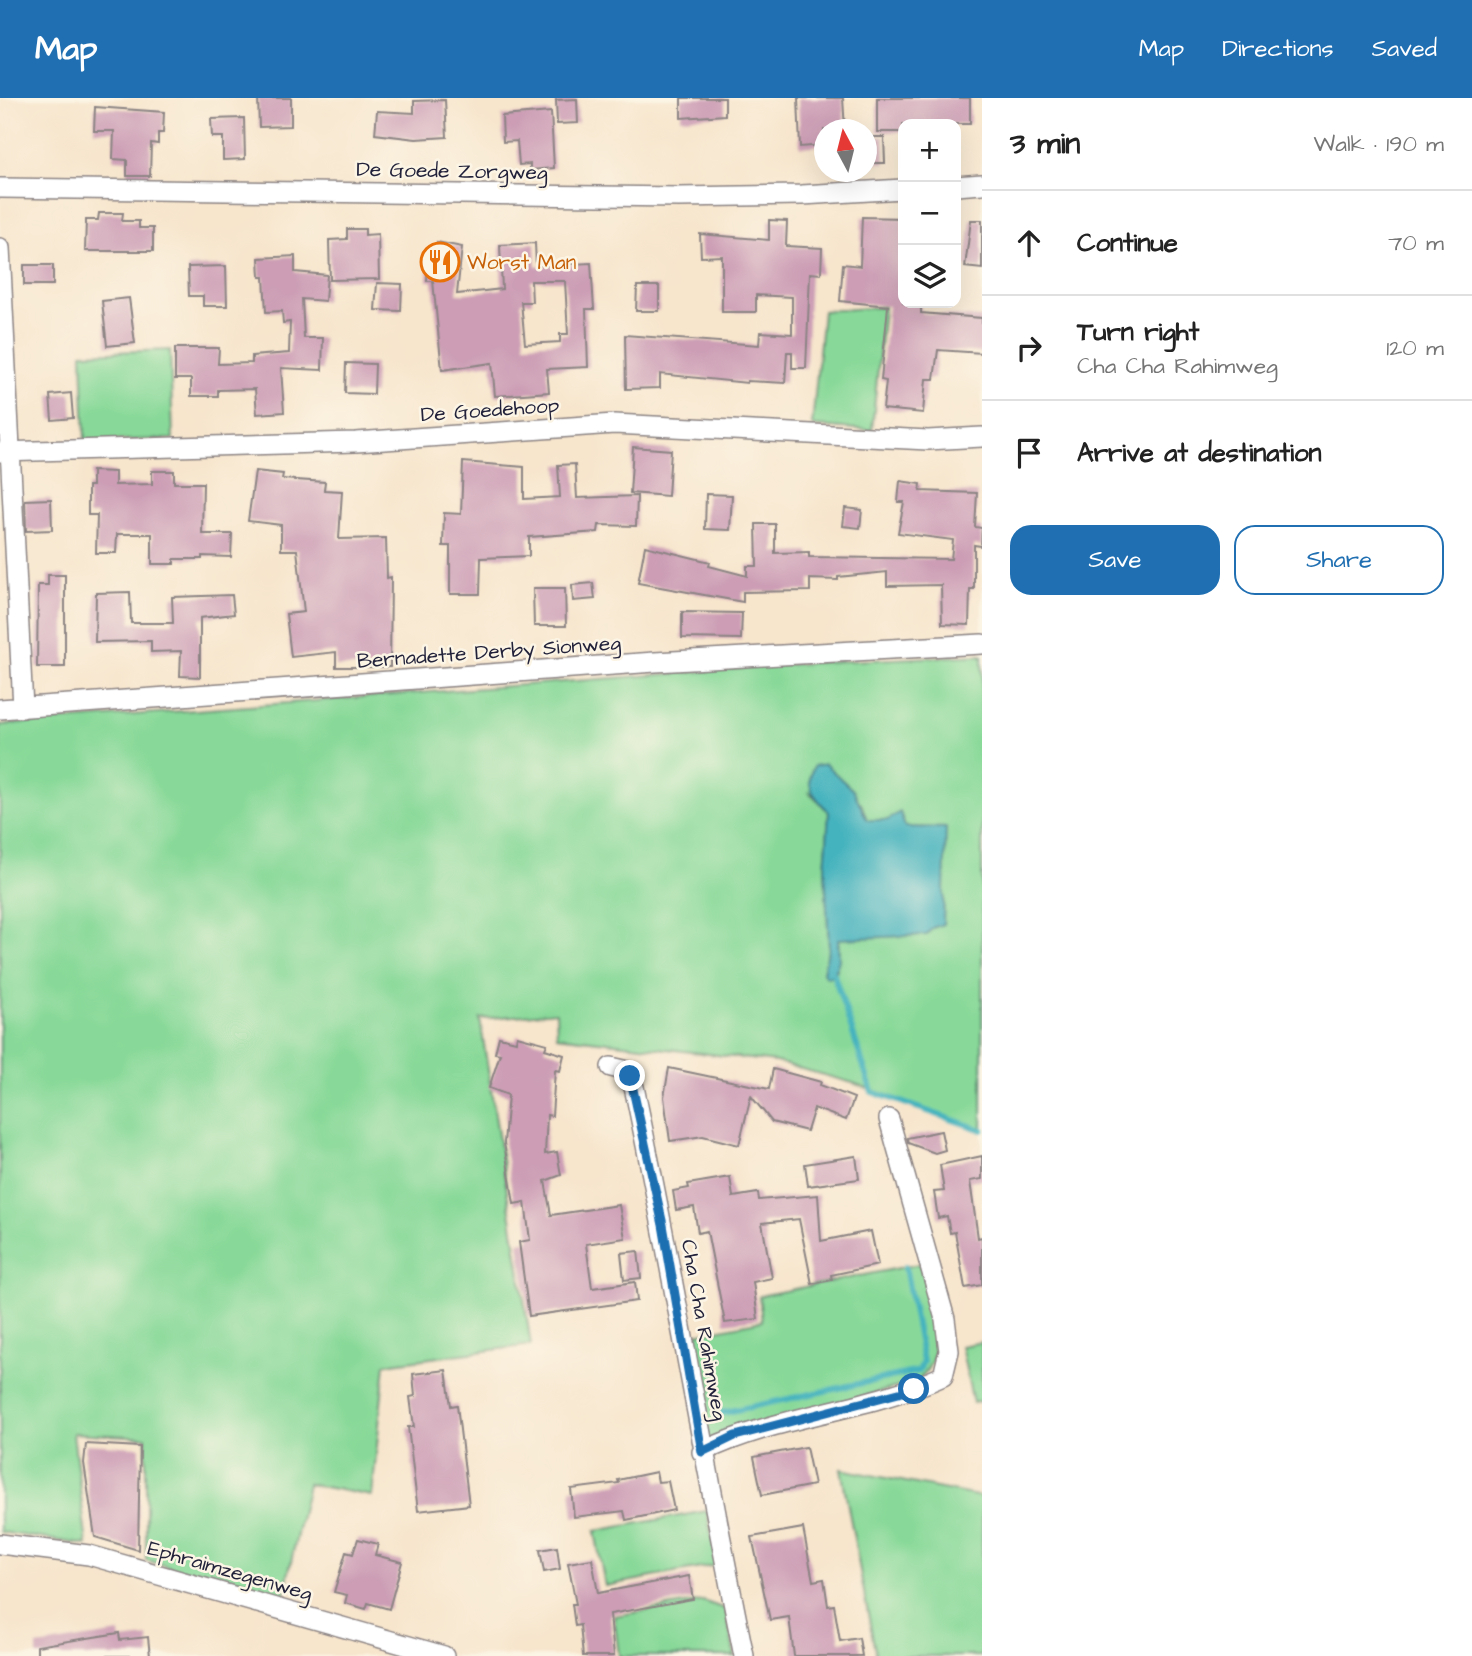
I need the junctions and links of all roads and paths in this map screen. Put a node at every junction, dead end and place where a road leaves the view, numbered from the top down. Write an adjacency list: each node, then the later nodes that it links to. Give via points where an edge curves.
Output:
1 (982, 184): 2 (street)
2 (961, 186)
3 (0, 188): 4 (street, De Goede Zorgweg, via 680,197)
4 (898, 189)
5 (0, 248): 7 (street)
6 (982, 437): 7 (street, De Goedehoop, via 928,440 614,424 356,442)
7 (5, 452): 9 (street)
8 (982, 644): 9 (street, Bernadette Derby Sionweg, via 655,662)
9 (23, 708): 10 (street, Bernadette Derby Sionweg)
10 (0, 709)
11 (611, 1067): 13 (street, Cha Cha Rahimweg, via 624,1070 634,1087)
12 (889, 1119): 13 (street, via 945,1319 949,1351 943,1376 914,1389 735,1436)
13 (702, 1452): 16 (street, Cha Cha Rahimweg)
14 (0, 1545): 15 (street, Ephraimzegenweg, via 89,1555)
15 (444, 1656)
16 (744, 1656)

